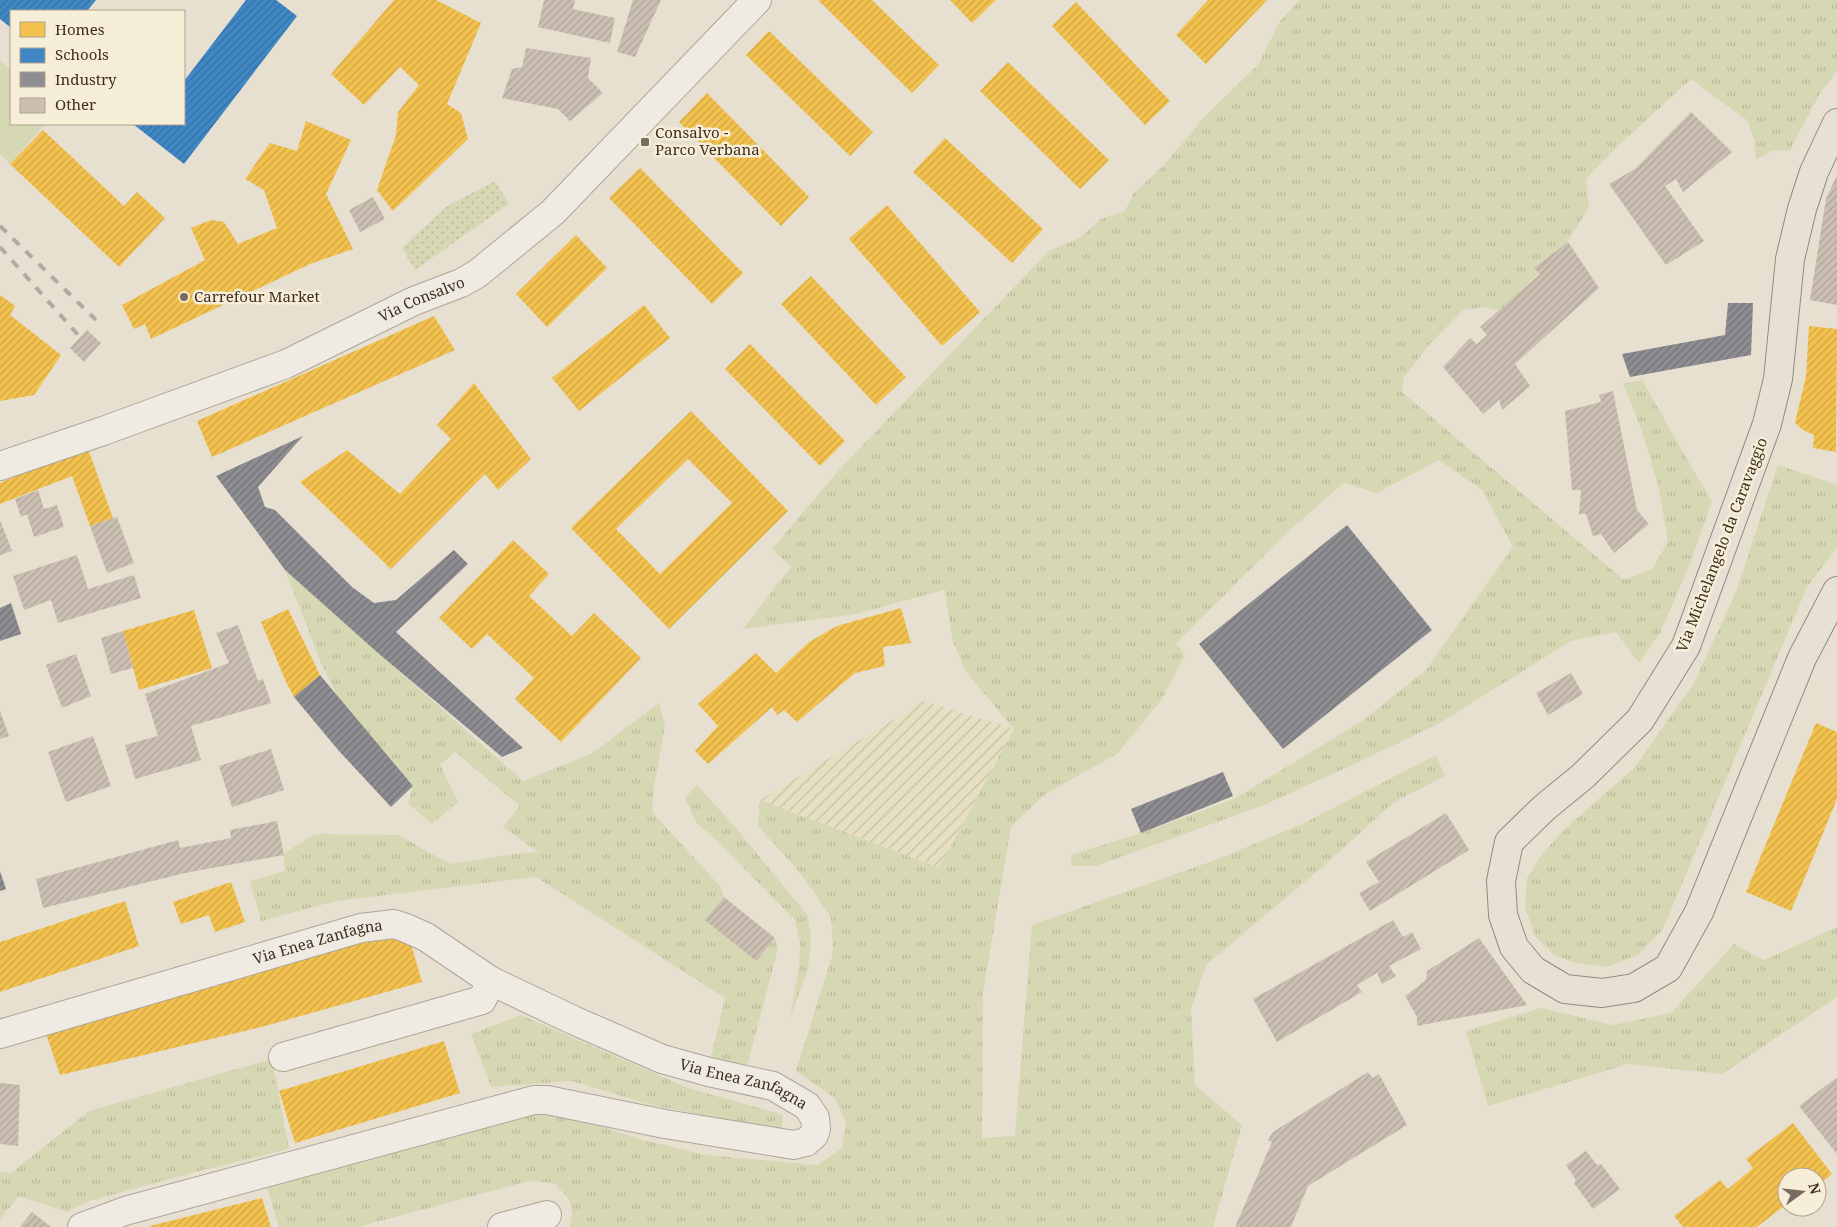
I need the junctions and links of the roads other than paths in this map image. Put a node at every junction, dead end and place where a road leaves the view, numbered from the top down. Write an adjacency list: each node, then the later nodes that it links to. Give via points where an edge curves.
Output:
1 (757, 0): 3 (street, Via Consalvo, via 553,212 477,274 286,364)
2 (1837, 123): 4 (main road, Via Michelangelo da Caravaggio, via 1814,172 1790,259 1778,379 1767,424 1686,646 1640,720 1509,842 1501,882 1503,915 1514,947 1534,970 1565,989 1602,993 1634,988 1668,968 1692,928 1802,658)
3 (0, 466)
4 (1837, 591)
5 (491, 981): 6 (street, Via Enea Zanfagna, via 426,937 394,924 361,928); 7 (street, via 482,1000); 9 (street, Via Enea Zanfagna, via 662,1059 773,1086 807,1106 815,1118 814,1135 806,1142 794,1145 534,1100 125,1211)
6 (0, 1034)
7 (284, 1057)
8 (548, 1215): 10 (street)
9 (82, 1227)
10 (502, 1227)

